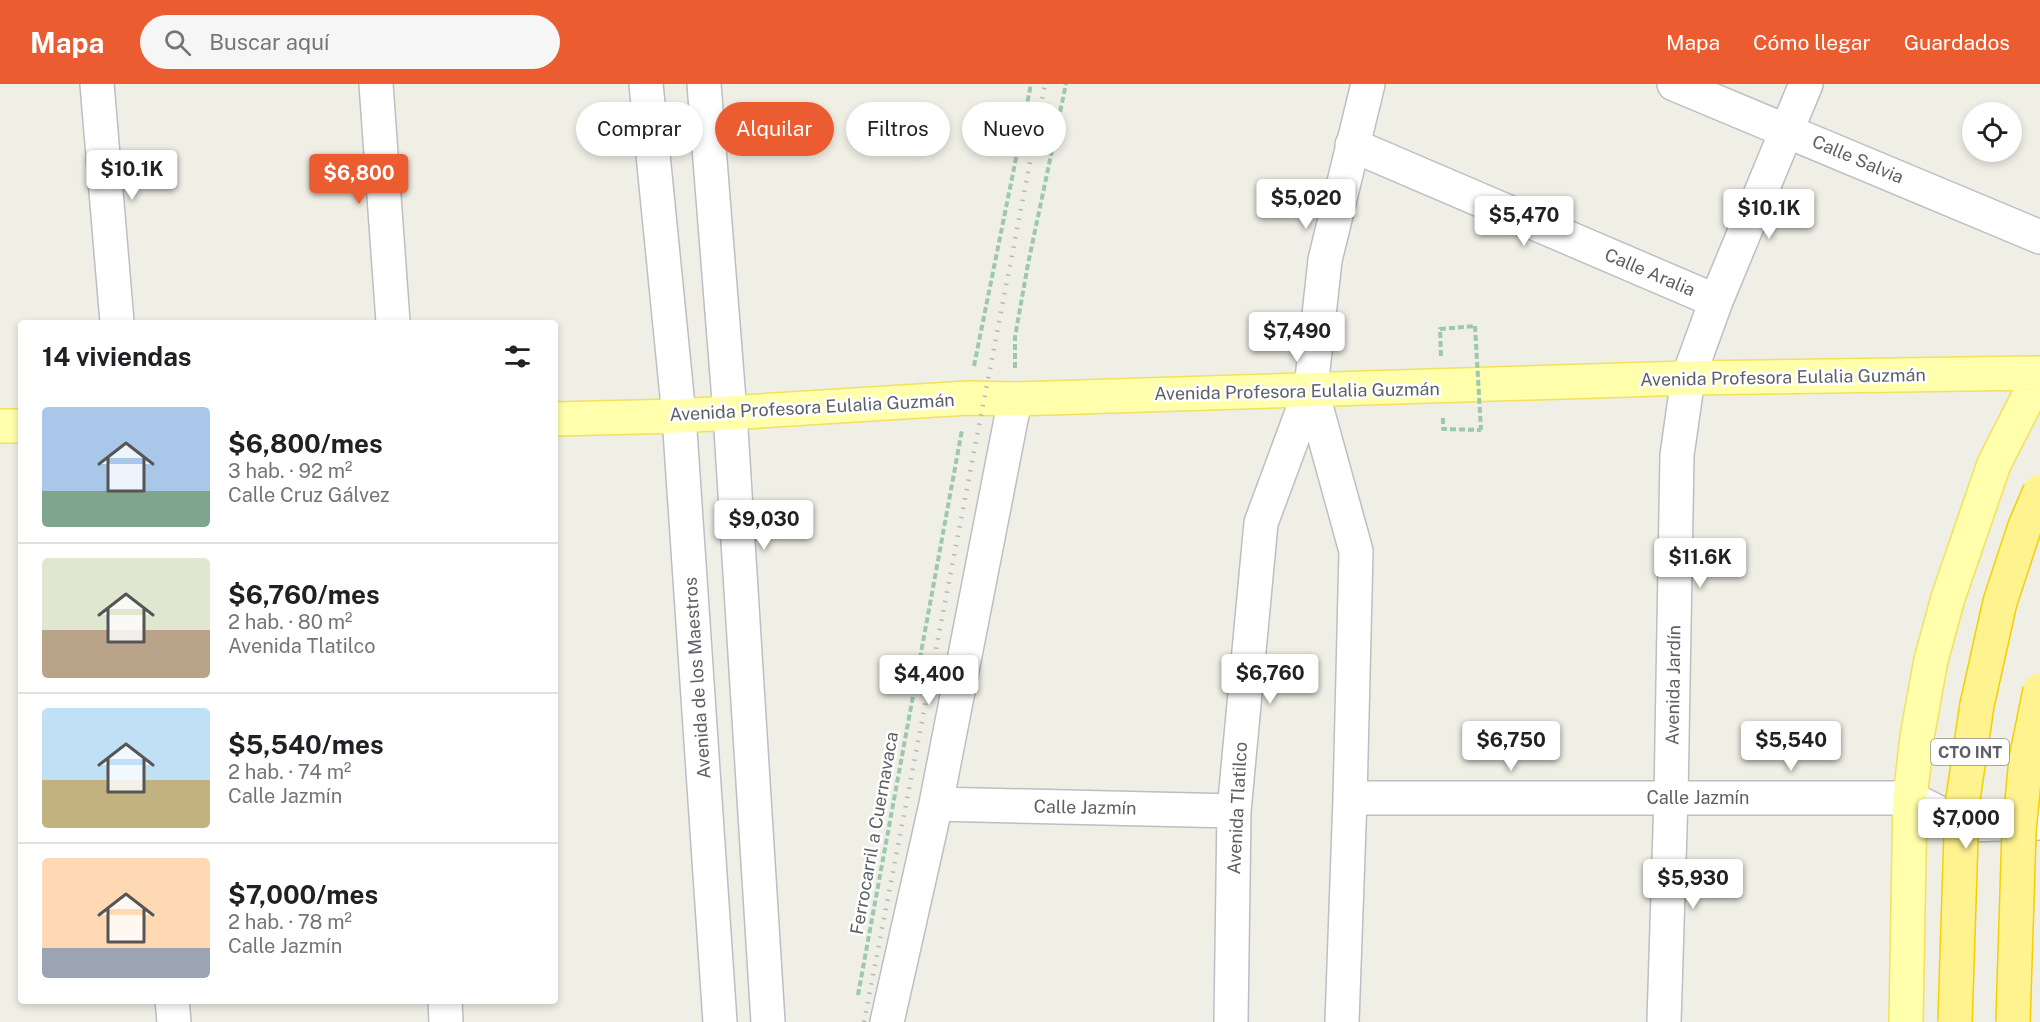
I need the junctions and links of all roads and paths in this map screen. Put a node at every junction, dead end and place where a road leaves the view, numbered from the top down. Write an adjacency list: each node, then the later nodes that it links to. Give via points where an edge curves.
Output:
1 (97, 84): 14 (street)
2 (376, 84): 15 (street)
3 (646, 84): 23 (street, Avenida de los Maestros)
4 (704, 84): 22 (street)
5 (1031, 84): 20 (path, Ferrocarril a Cuernavaca)
6 (1065, 84): 21 (path, via 1015,337)
7 (1368, 84): 11 (street, Avenida Tlatilco)
8 (1674, 84): 10 (street, Calle Salvia)
9 (1806, 84): 10 (street, Avenida Jardín)
10 (1788, 130): 12 (street, Calle Salvia); 13 (street, Avenida Jardín)
11 (1352, 145): 13 (street, Calle Aralia); 19 (street, Avenida Tlatilco, via 1325,260)
12 (2040, 237)
13 (1716, 301): 18 (street, Avenida Jardín)
14 (117, 320)
15 (393, 320)
16 (1440, 329): 27 (path, bridge, via 1475,326 1481,430)
17 (2040, 373): 18 (main road, Avenida Profesora Eulalia Guzmán); 32 (main road, CTO INT, via 1994,464 1948,598 1925,693)
18 (1688, 378): 19 (main road, Avenida Profesora Eulalia Guzmán); 30 (street, Avenida Jardín, via 1677,455)
19 (1311, 388): 21 (main road, Avenida Profesora Eulalia Guzmán); 31 (street, Avenida Tlatilco, via 1356,551); 34 (street, Avenida Tlatilco, via 1261,523)
20 (968, 398): 21 (main road, Avenida Profesora Eulalia Guzmán); 22 (main road, Avenida Profesora Eulalia Guzmán); 36 (path, Ferrocarril a Cuernavaca)
21 (1015, 399): 33 (street)
22 (730, 413): 23 (main road, Avenida Profesora Eulalia Guzmán); 42 (street)
23 (679, 416): 24 (main road, Avenida Profesora Eulalia Guzmán); 41 (street, Avenida de los Maestros)
24 (558, 419)
25 (0, 426): 26 (main road)
26 (18, 426)
27 (1443, 429)
28 (2040, 492): 48 (highway, CTO INT, bridge, via 2000,602 1977,705 1962,805)
29 (2040, 690): 49 (highway, CTO INT, bridge, via 2026,759 2019,831)
30 (1671, 797): 31 (street, Calle Jazmín); 32 (street, Calle Jazmín); 46 (street, Avenida Jardín)
31 (1350, 798): 45 (street, Avenida Tlatilco)
32 (1910, 798): 35 (street, Calle Jazmín, via 1963,825); 47 (main road, CTO INT)
33 (936, 804): 34 (street, Calle Jazmín); 43 (street)
34 (1234, 811): 44 (street, Avenida Tlatilco)
35 (2040, 823)
36 (857, 999)
37 (172, 1004): 39 (street)
38 (445, 1004): 40 (street)
39 (174, 1022)
40 (446, 1022)
41 (720, 1022)
42 (768, 1022)
43 (887, 1022)
44 (1231, 1022)
45 (1342, 1022)
46 (1664, 1022)
47 (1906, 1022)
48 (1955, 1022)
49 (2013, 1022)

